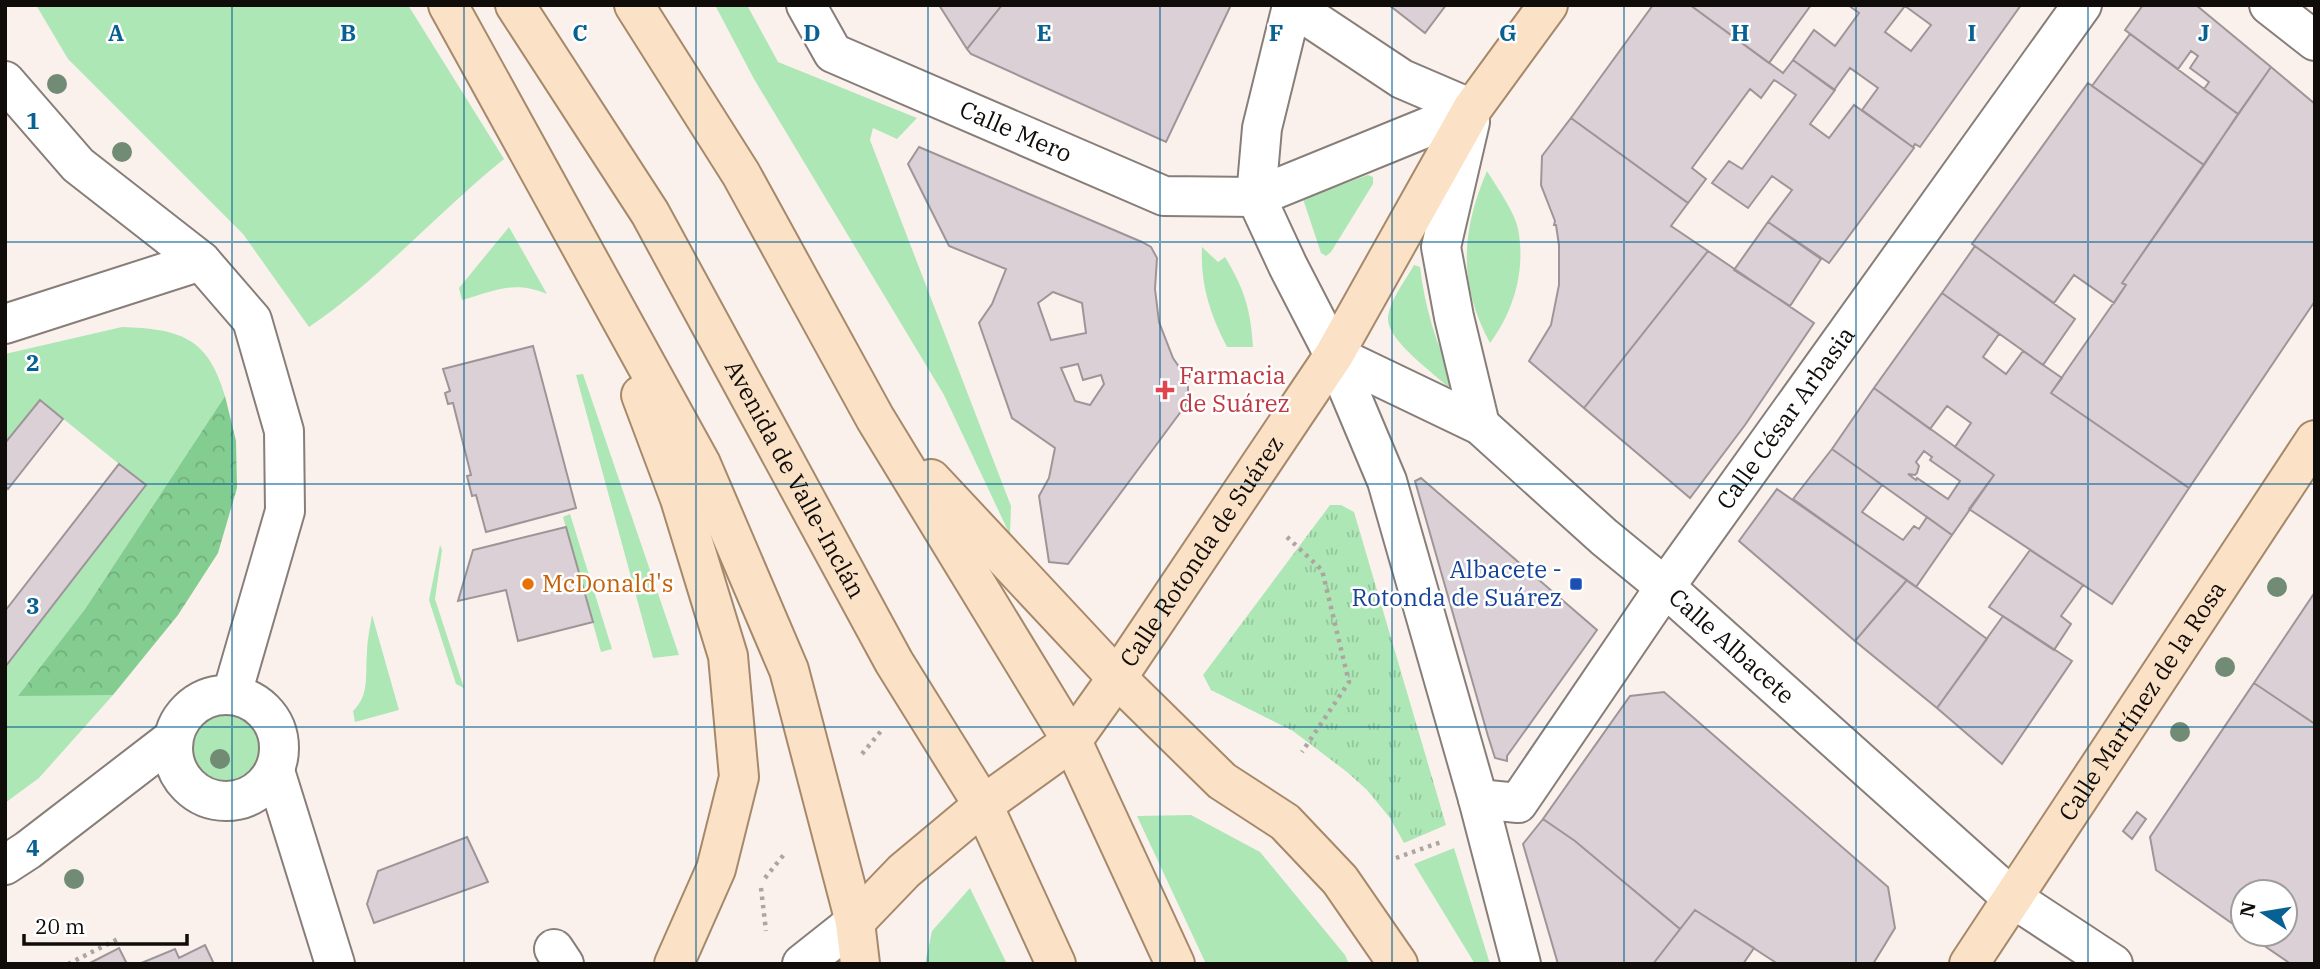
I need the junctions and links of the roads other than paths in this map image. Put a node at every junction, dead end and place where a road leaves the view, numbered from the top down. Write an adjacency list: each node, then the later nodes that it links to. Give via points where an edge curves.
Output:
1 (448, 5): 14 (main road)
2 (515, 5): 27 (main road, Avenida de Valle-Inclán, via 650,213 894,662)
3 (634, 5): 17 (main road, via 741,174)
4 (806, 5): 12 (street, Calle Mero, via 833,53 1152,191 1164,196)
5 (1548, 5): 11 (main road, Calle Rotonda de Suárez)
6 (2082, 5): 20 (street, Calle César Arbasia)
7 (2269, 5): 9 (street)
8 (1292, 6): 11 (street, via 1402,79); 12 (street, via 1262,128)
9 (2315, 41)
10 (5, 81): 13 (street, via 78,165)
11 (1472, 109): 12 (street); 16 (main road, Calle Rotonda de Suárez); 18 (street, via 1441,247)
12 (1256, 197): 16 (street)
13 (201, 261): 15 (street); 22 (street, via 252,320 284,431 285,511)
14 (593, 265): 30 (main road, via 701,464 789,670); 32 (main road, via 680,499 728,656 739,777 716,869)
15 (5, 324)
16 (1334, 355): 18 (street, Calle Albacete); 21 (main road, Calle Rotonda de Suárez); 26 (street, via 1387,481)
17 (875, 418): 21 (main road); 24 (main road)
18 (1480, 425): 20 (street, Calle Albacete)
19 (2315, 440): 29 (main road, Calle Martínez de la Rosa)
20 (1665, 587): 26 (street, Calle César Arbasia, via 1518,803); 29 (street, Calle Albacete)
21 (1117, 678): 24 (main road, Calle Rotonda de Suárez); 37 (main road, via 1222,781 1285,822 1340,880)
22 (232, 694): 23 (street, via 211,696 193,705 179,721); 25 (street, via 256,703 273,722 281,746)
23 (172, 740): 25 (street, via 176,771 196,795 226,804 256,795); 28 (street)
24 (1072, 741): 27 (main road, Calle Rotonda de Suárez); 36 (main road)
25 (275, 771): 31 (street)
26 (1478, 799): 38 (street)
27 (983, 805): 30 (main road, Calle Rotonda de Suárez, via 904,871); 35 (main road, Avenida de Valle-Inclán)
28 (5, 865)
29 (2011, 897): 39 (main road, Calle Martínez de la Rosa); 40 (street, Calle Albacete)
30 (855, 922): 33 (street); 34 (main road)
31 (335, 964)
32 (674, 964)
33 (802, 964)
34 (860, 964)
35 (1056, 964)
36 (1175, 964)
37 (1398, 964)
38 (1521, 964)
39 (1969, 964)
40 (2113, 964)

